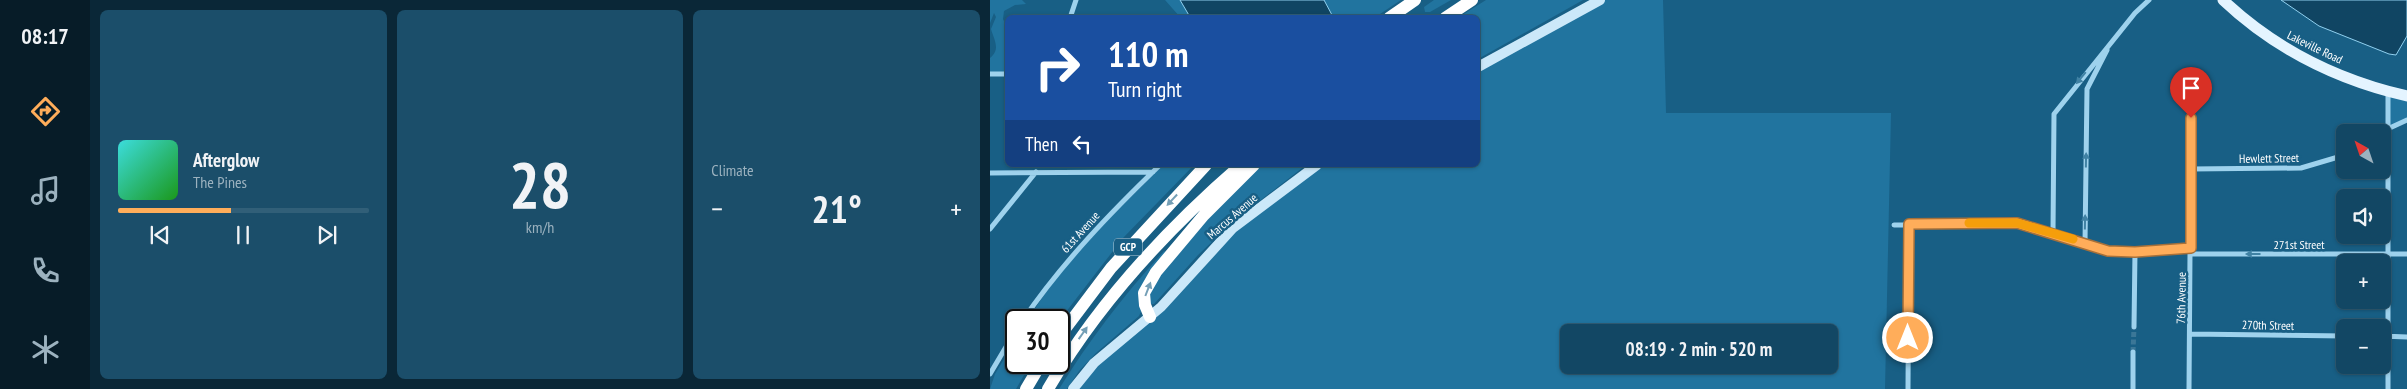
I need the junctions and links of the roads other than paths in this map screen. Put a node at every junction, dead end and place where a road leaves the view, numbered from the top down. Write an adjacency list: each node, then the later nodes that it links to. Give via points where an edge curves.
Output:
1 (1076, 0): 7 (street)
2 (1415, 0): 8 (highway)
3 (1472, 0): 9 (highway)
4 (1600, 0): 11 (main road)
5 (2149, 0): 10 (street)
6 (2222, 0): 14 (main road, Lakeville Road, via 2283,48 2326,69)
7 (1071, 15)
8 (1393, 15)
9 (1449, 15)
10 (2112, 40): 34 (street, one-way to 34, via 2054,114); 35 (street, one-way to 10, via 2087,89)
11 (1480, 66)
12 (990, 74): 13 (street)
13 (1005, 74)
14 (2388, 92): 15 (main road, Lakeville Road); 18 (street)
15 (2407, 96)
16 (2191, 118): 26 (street, 76th Avenue)
17 (2407, 120): 19 (street)
18 (2389, 124)
19 (2391, 126)
20 (2336, 158): 26 (street, Hewlett Street, via 2300,168)
21 (1158, 167): 28 (street, 61st Avenue)
22 (1204, 167): 43 (highway, GCP, one-way to 43, via 1111,268)
23 (1239, 167): 55 (highway, GCP, one-way to 23, via 1065,359 1108,300 1156,246)
24 (1252, 167): 42 (highway, one-way to 24, via 1144,293 1156,272 1204,215)
25 (1314, 167): 42 (main road, Marcus Avenue, via 1233,228)
26 (2191, 169): 36 (street, 76th Avenue)
27 (1036, 172): 28 (street); 29 (street); 33 (street)
28 (1153, 172): 41 (street, 61st Avenue, via 1094,231)
29 (990, 173)
30 (2389, 179): 38 (street)
31 (1894, 224): 32 (street, 271st Street)
32 (1909, 224): 34 (street, 271st Street, via 2017,223); 57 (street)
33 (990, 228)
34 (2053, 232): 35 (street, 271st Street)
35 (2085, 243): 37 (street, 271st Street, via 2108,251)
36 (2191, 251): 37 (street, 271st Street); 38 (street, 271st Street, one-way to 36); 45 (street, 76th Avenue)
37 (2135, 252): 44 (street)
38 (2388, 254)
39 (2391, 254): 40 (street, 271st Street)
40 (2407, 254)
41 (1031, 309)
42 (1150, 317): 56 (main road, Marcus Avenue, via 1094,363)
43 (1070, 322)
44 (2134, 327)
45 (2190, 334): 46 (street, 270th Street); 59 (street, 76th Avenue)
46 (2336, 336)
47 (2391, 336): 48 (street)
48 (2407, 337)
49 (1005, 349): 51 (street)
50 (2133, 352): 58 (street)
51 (990, 374)
52 (1035, 374): 54 (highway)
53 (2387, 374): 60 (street)
54 (1026, 389)
55 (1048, 389)
56 (1073, 389)
57 (1908, 389)
58 (2133, 389)
59 (2189, 389)
60 (2388, 389)

